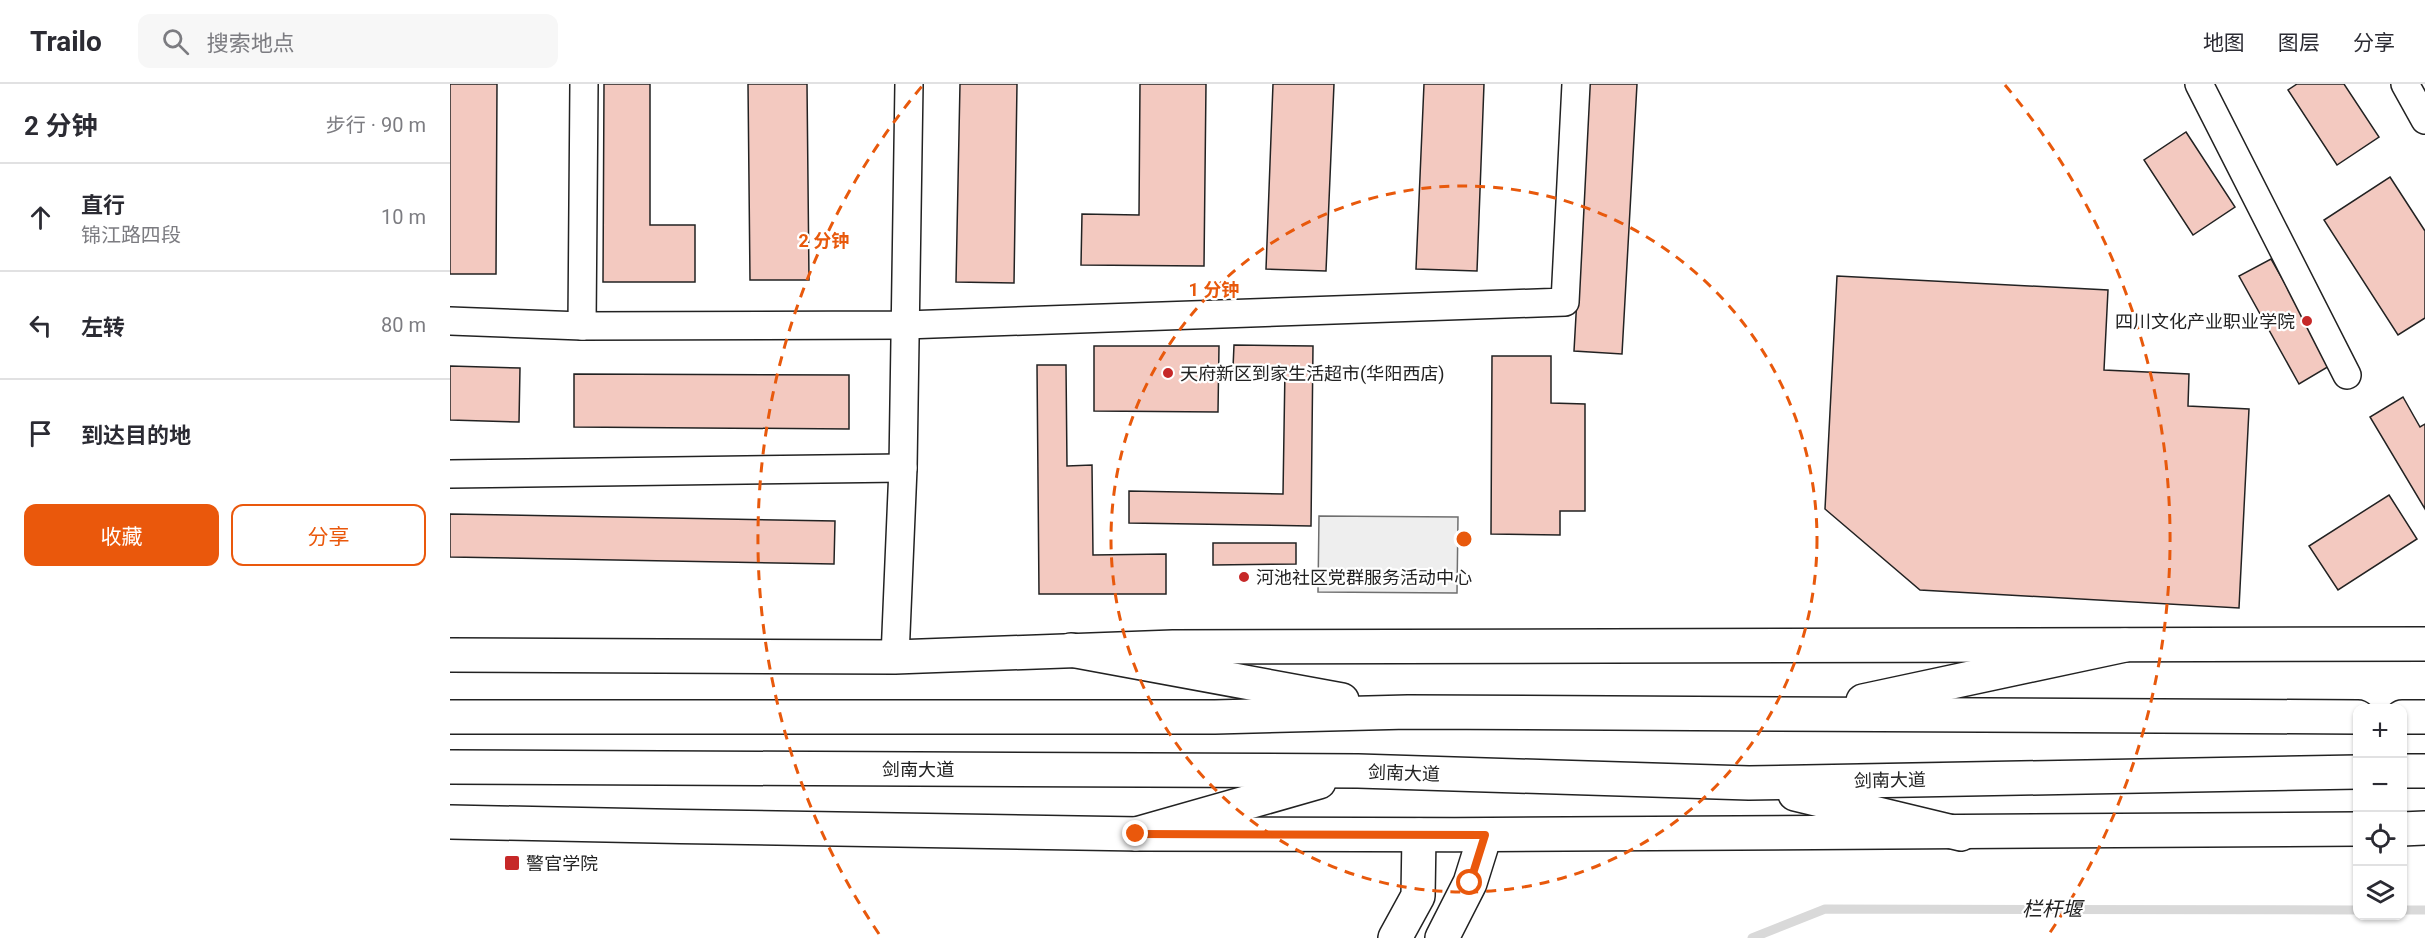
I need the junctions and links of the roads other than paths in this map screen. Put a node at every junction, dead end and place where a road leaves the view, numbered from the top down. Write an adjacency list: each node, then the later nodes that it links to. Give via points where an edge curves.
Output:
1 (584, 84): 9 (street)
2 (909, 84): 8 (street)
3 (1576, 84): 8 (street, via 1565,302)
4 (2199, 84): 10 (street)
5 (2405, 84): 6 (street)
6 (2425, 120)
7 (450, 321): 9 (street)
8 (905, 324): 9 (street); 11 (street)
9 (582, 326)
10 (2347, 375)
11 (903, 468): 12 (street); 17 (street)
12 (450, 474)
13 (2425, 644): 14 (main road)
14 (2125, 645): 15 (main road); 19 (main road)
15 (1071, 650): 17 (main road); 18 (main road)
16 (450, 655): 17 (main road)
17 (896, 657)
18 (1408, 712): 19 (main road); 20 (main road, via 1215,717)
19 (1800, 714): 21 (main road)
20 (450, 717)
21 (2353, 717)
22 (2407, 717): 23 (main road)
23 (2425, 717)
24 (450, 767): 25 (main road, 剑南大道)
25 (1358, 771): 29 (main road, 剑南大道); 34 (main road)
26 (2407, 771): 27 (main road)
27 (2425, 771)
28 (2353, 772): 29 (main road, 剑南大道)
29 (1749, 783): 35 (main road)
30 (450, 822): 34 (main road)
31 (2407, 828): 32 (main road)
32 (2425, 828)
33 (2353, 829): 35 (main road)
34 (1136, 834): 36 (main road)
35 (1961, 834): 37 (main road)
36 (1419, 835): 37 (main road); 38 (main road, via 1418,897)
37 (1485, 835): 39 (main road, via 1470,883)
38 (1395, 938)
39 (1442, 938)

